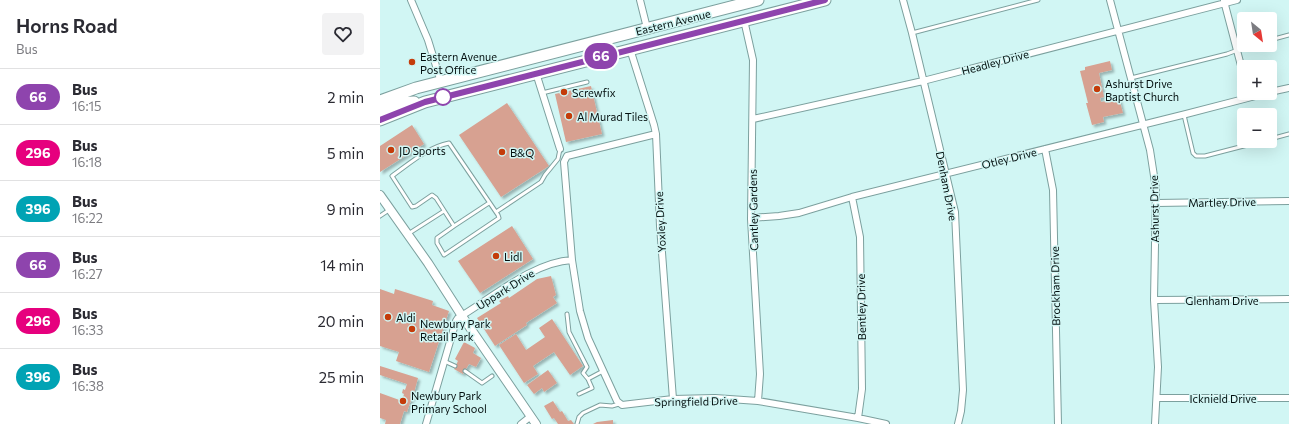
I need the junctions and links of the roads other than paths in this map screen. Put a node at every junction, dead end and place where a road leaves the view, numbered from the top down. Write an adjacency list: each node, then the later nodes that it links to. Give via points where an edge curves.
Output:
1 (411, 0): 21 (street, via 428,40)
2 (640, 0): 11 (street)
3 (758, 0): 11 (highway, Eastern Avenue)
4 (825, 0): 10 (highway, Eastern Avenue)
5 (902, 0): 13 (street, Denham Drive)
6 (1038, 0): 13 (lane)
7 (1110, 0): 12 (street, Ashurst Drive)
8 (1237, 0): 9 (street, Headley Drive)
9 (1224, 2): 12 (street, Headley Drive); 17 (street)
10 (744, 20): 16 (highway, Eastern Avenue); 31 (street, Cantley Gardens, via 754,60)
11 (647, 28): 21 (highway, Eastern Avenue)
12 (1117, 30): 19 (street, Ashurst Drive); 20 (street, Headley Drive)
13 (912, 33): 20 (street, Denham Drive)
14 (1289, 35): 15 (lane)
15 (1277, 38)
16 (630, 49): 18 (highway, Eastern Avenue); 34 (street, Yoxley Drive)
17 (1237, 50): 19 (lane)
18 (536, 73): 25 (street); 28 (highway, Eastern Avenue)
19 (1131, 78): 33 (street, Ashurst Drive)
20 (923, 81): 31 (street, Headley Drive); 40 (street, Denham Drive)
21 (441, 82): 27 (highway, Eastern Avenue)
22 (587, 82): 25 (lane)
23 (1289, 88): 24 (street)
24 (1277, 91)
25 (542, 93): 38 (street)
26 (1237, 99): 30 (street, Otley Drive)
27 (380, 101)
28 (425, 102): 29 (highway, via 400,103); 32 (highway, Eastern Avenue)
29 (380, 110)
30 (1184, 115): 33 (street, Otley Drive); 37 (lane, via 1193,153 1196,156)
31 (753, 119): 50 (street, Cantley Gardens)
32 (380, 120)
33 (1143, 125): 39 (street, Otley Drive); 45 (street, Ashurst Drive, via 1150,150)
34 (656, 134): 53 (street, via 567,156 564,162); 67 (street, Yoxley Drive)
35 (1289, 134): 36 (lane)
36 (1277, 137)
37 (1237, 148)
38 (560, 149): 48 (lane, via 558,158 541,182)
39 (1045, 149): 40 (street, Otley Drive); 78 (street, Brockham Drive, via 1053,190)
40 (947, 174): 42 (street, Otley Drive); 77 (street, Denham Drive, via 955,212 963,382)
41 (380, 195): 46 (street)
42 (852, 197): 50 (street, Otley Drive, via 799,212); 71 (street, Bentley Drive, via 860,237 862,389)
43 (1289, 201): 45 (street, Martley Drive)
44 (489, 203): 47 (lane, via 449,143 442,144 392,176 412,207 432,195); 48 (lane); 51 (lane)
45 (1156, 203): 55 (street, Ashurst Drive)
46 (390, 209): 49 (lane); 52 (street)
47 (444, 211): 51 (lane); 52 (lane)
48 (496, 212): 51 (lane, via 499,218 444,255 437,238)
49 (380, 216)
50 (751, 218): 68 (street, Cantley Gardens, via 760,374)
51 (454, 226)
52 (408, 234): 57 (street)
53 (572, 260): 57 (street, Uppark Drive, via 534,270); 60 (street, via 583,325)
54 (1289, 299): 55 (street, Glenham Drive)
55 (1154, 300): 65 (street, Ashurst Drive)
56 (567, 314): 63 (lane, via 568,332 587,367 583,373)
57 (462, 316): 58 (street, via 456,321); 70 (street)
58 (444, 361): 59 (lane); 72 (street)
59 (455, 366)
60 (603, 370): 63 (lane); 69 (street)
61 (465, 371): 62 (lane, via 482,382)
62 (492, 376)
63 (588, 379): 64 (lane, via 592,388)
64 (579, 394)
65 (1157, 398): 66 (street, Icknield Drive); 79 (street, Ashurst Drive)
66 (1289, 398)
67 (673, 399): 68 (street, Springfield Drive); 69 (street, Springfield Drive)
68 (758, 401): 71 (street, Springfield Drive)
69 (619, 404): 75 (lane, via 600,405 583,413)
70 (531, 416): 73 (street); 74 (street)
71 (858, 418): 76 (street, Springfield Drive)
72 (426, 424)
73 (521, 424)
74 (536, 424)
75 (577, 424)
76 (886, 424)
77 (958, 424)
78 (1058, 424)
79 (1155, 424)

